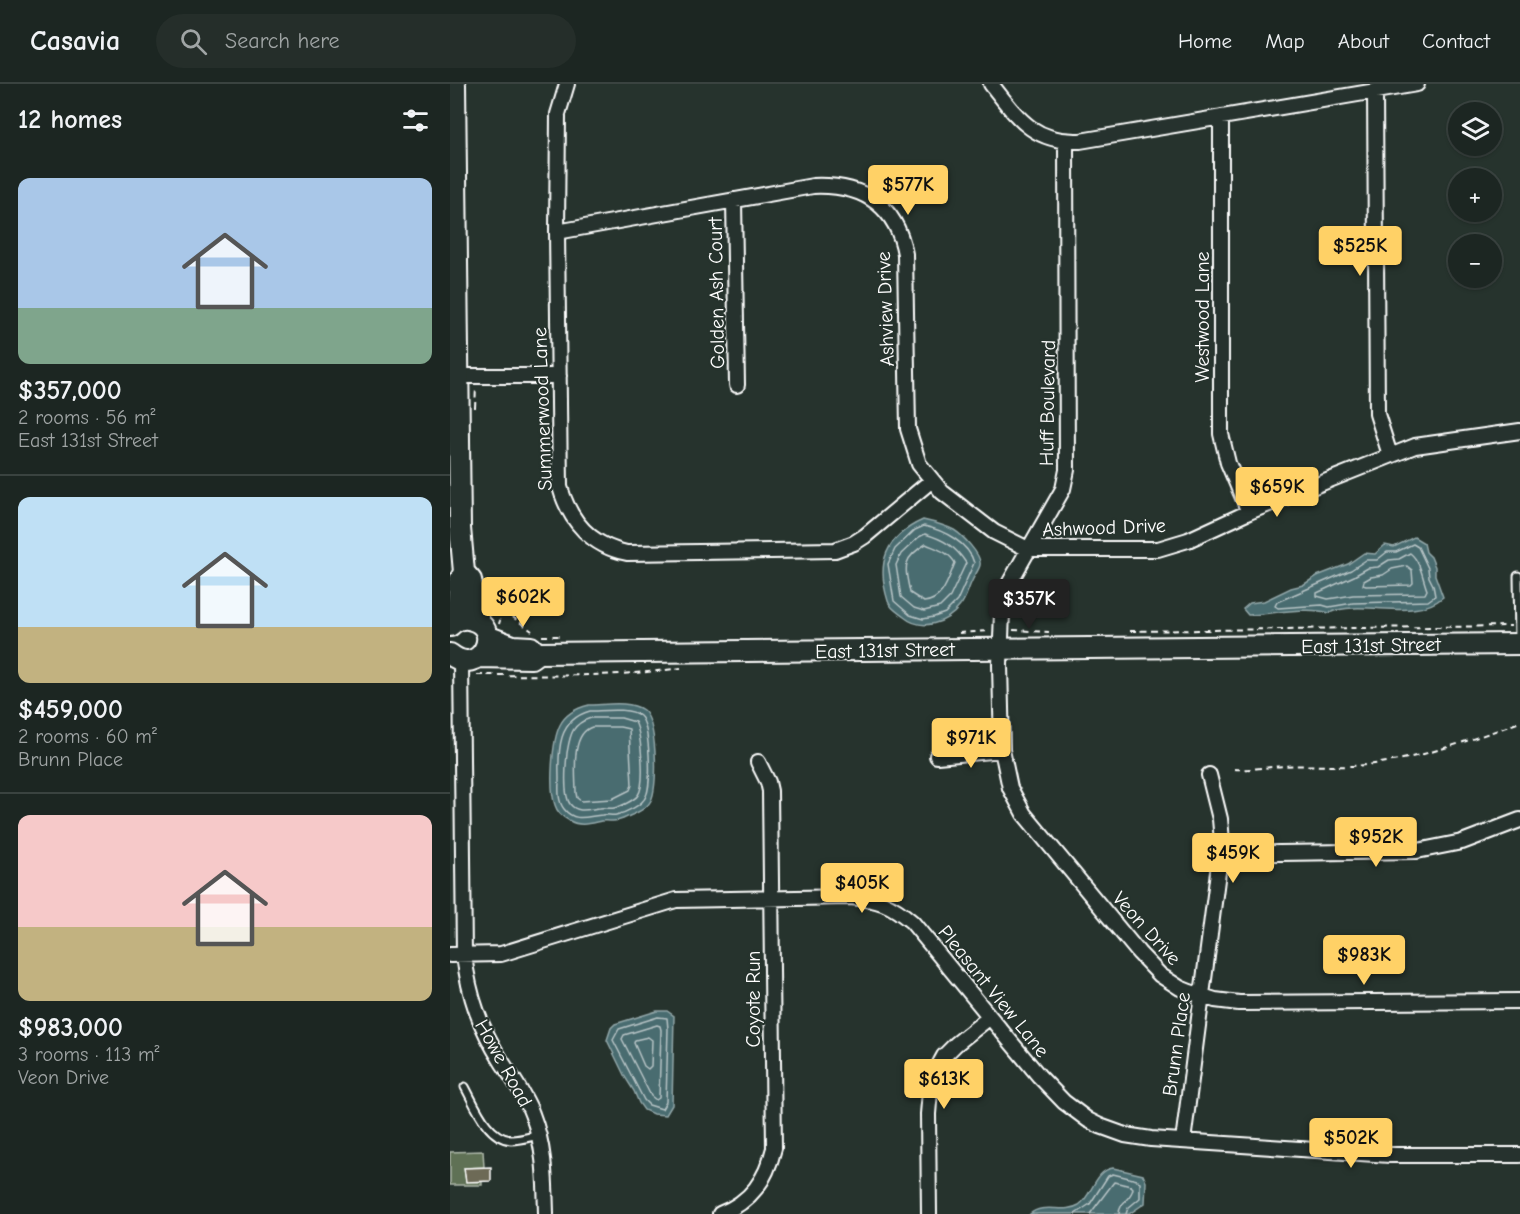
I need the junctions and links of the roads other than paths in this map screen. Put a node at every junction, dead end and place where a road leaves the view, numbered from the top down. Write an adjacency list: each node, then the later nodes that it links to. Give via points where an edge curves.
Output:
1 (455, 84): 10 (street)
2 (567, 84): 9 (street, Summerwood Lane, via 558,114)
3 (991, 84): 7 (street, via 1030,129)
4 (1417, 84): 5 (street)
5 (1375, 91): 6 (street); 14 (street, via 1377,414)
6 (1221, 117): 7 (street); 16 (street, Westwood Lane, via 1221,434 1228,463)
7 (1066, 142): 17 (street, Huff Boulevard, via 1067,470 1063,489)
8 (734, 200): 9 (street, Ashview Drive); 12 (street, Golden Ash Court); 15 (street, Ashview Drive, via 813,186 837,186 863,193 885,209 898,229 905,254 908,429 919,464)
9 (557, 232): 11 (street, Summerwood Lane)
10 (458, 376): 11 (street); 18 (street)
11 (559, 376): 15 (street, Summerwood Lane, via 560,487 565,504 584,531 614,550 835,550 865,536)
12 (737, 385)
13 (1520, 431): 14 (street, Ashwood Drive, via 1432,442)
14 (1390, 455): 16 (street, Ashwood Drive)
15 (932, 480): 17 (street, Ashview Drive, via 956,505 994,532)
16 (1249, 512): 17 (street, Ashwood Drive, via 1158,549)
17 (1028, 549): 23 (street, Huff Boulevard, via 1004,598)
18 (464, 572): 20 (street); 21 (street, via 471,580)
19 (1518, 576): 22 (lane)
20 (452, 624): 21 (street, East 131st Street, via 471,619)
21 (483, 630): 24 (street, East 131st Street, via 513,646 531,647); 25 (street, via 486,648)
22 (1520, 644): 23 (street, East 131st Street)
23 (1001, 649): 24 (street, East 131st Street); 26 (street, Veon Drive)
24 (538, 653): 25 (street, East 131st Street, via 531,658)
25 (463, 657): 30 (street, Howe Road)
26 (1002, 750): 27 (street); 35 (street, Veon Drive, via 1014,797 1032,823 1149,965 1180,988)
27 (937, 756)
28 (758, 762): 33 (street, Coyote Run, via 770,791)
29 (1209, 775): 32 (street, Brunn Place, via 1220,819)
30 (456, 801): 34 (street, Howe Road)
31 (1520, 820): 32 (street, via 1468,840 1417,851)
32 (1221, 854): 35 (street, Brunn Place)
33 (772, 898): 34 (street, Pleasant View Lane, via 676,900 501,954); 37 (street, Pleasant View Lane, via 850,897 886,903 912,922); 43 (street, Coyote Run, via 774,1148 770,1165 752,1195)
34 (457, 955): 39 (street, Howe Road, via 486,1034 521,1090)
35 (1202, 996): 36 (street, Veon Drive, via 1239,1003); 40 (street, Brunn Place)
36 (1520, 1001)
37 (990, 1017): 40 (street, Pleasant View Lane, via 1053,1092 1088,1120 1138,1138); 44 (street, via 944,1056 931,1080)
38 (465, 1088): 39 (lane, via 486,1124 502,1138)
39 (539, 1135): 42 (street, Howe Road)
40 (1184, 1141): 41 (street, Pleasant View Lane, via 1390,1155)
41 (1520, 1155)
42 (546, 1214)
43 (720, 1214)
44 (929, 1214)

